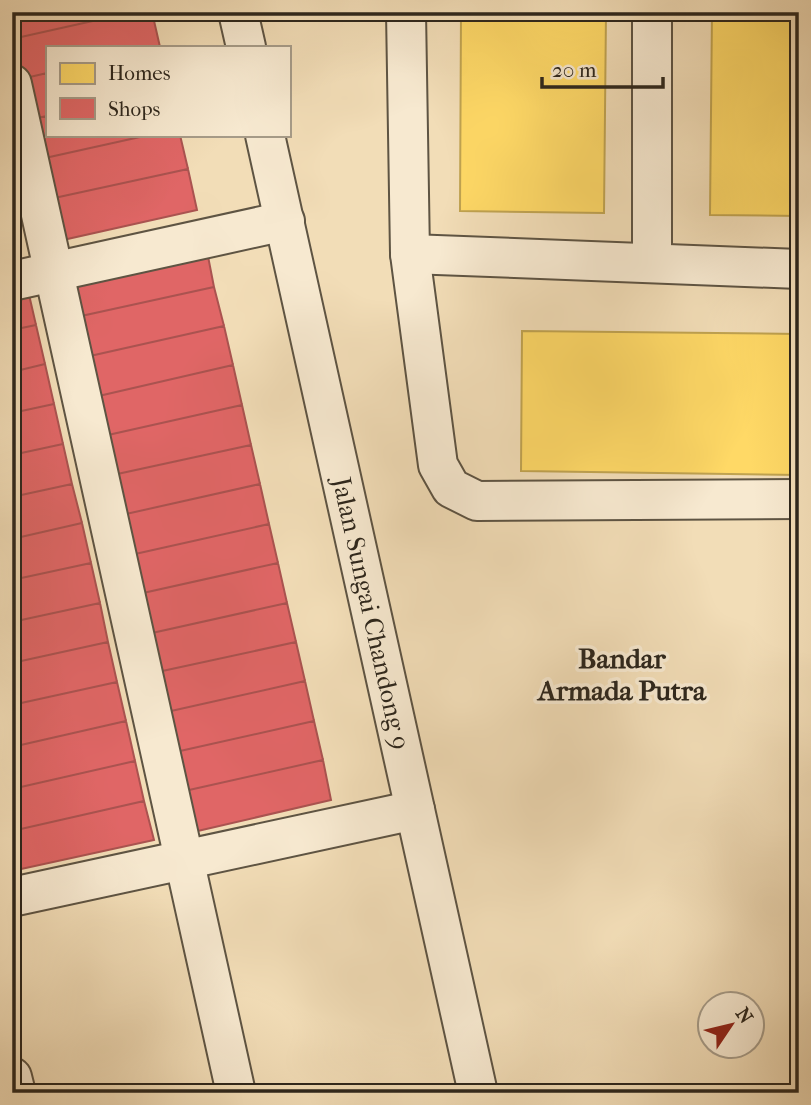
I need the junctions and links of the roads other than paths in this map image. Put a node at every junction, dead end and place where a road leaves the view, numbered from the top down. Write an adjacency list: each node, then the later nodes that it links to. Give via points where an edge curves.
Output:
1 (238, 12): 4 (street)
2 (406, 12): 8 (street)
3 (652, 12): 9 (street)
4 (246, 46)
5 (12, 84): 11 (street)
6 (265, 136): 7 (street, Jalan Sungai Chandong 9)
7 (285, 221): 11 (street); 14 (street, Jalan Sungai Chandong 9)
8 (410, 254): 9 (street); 13 (street, via 438,465 451,488 477,501)
9 (652, 262): 10 (street)
10 (799, 269)
11 (54, 272): 12 (street); 15 (street)
12 (12, 281)
13 (799, 499)
14 (415, 810): 15 (street); 20 (street, Jalan Sungai Chandong 9)
15 (184, 860): 16 (street); 19 (street)
16 (12, 897)
17 (12, 1077): 18 (street)
18 (16, 1093)
19 (236, 1093)
20 (478, 1093)

